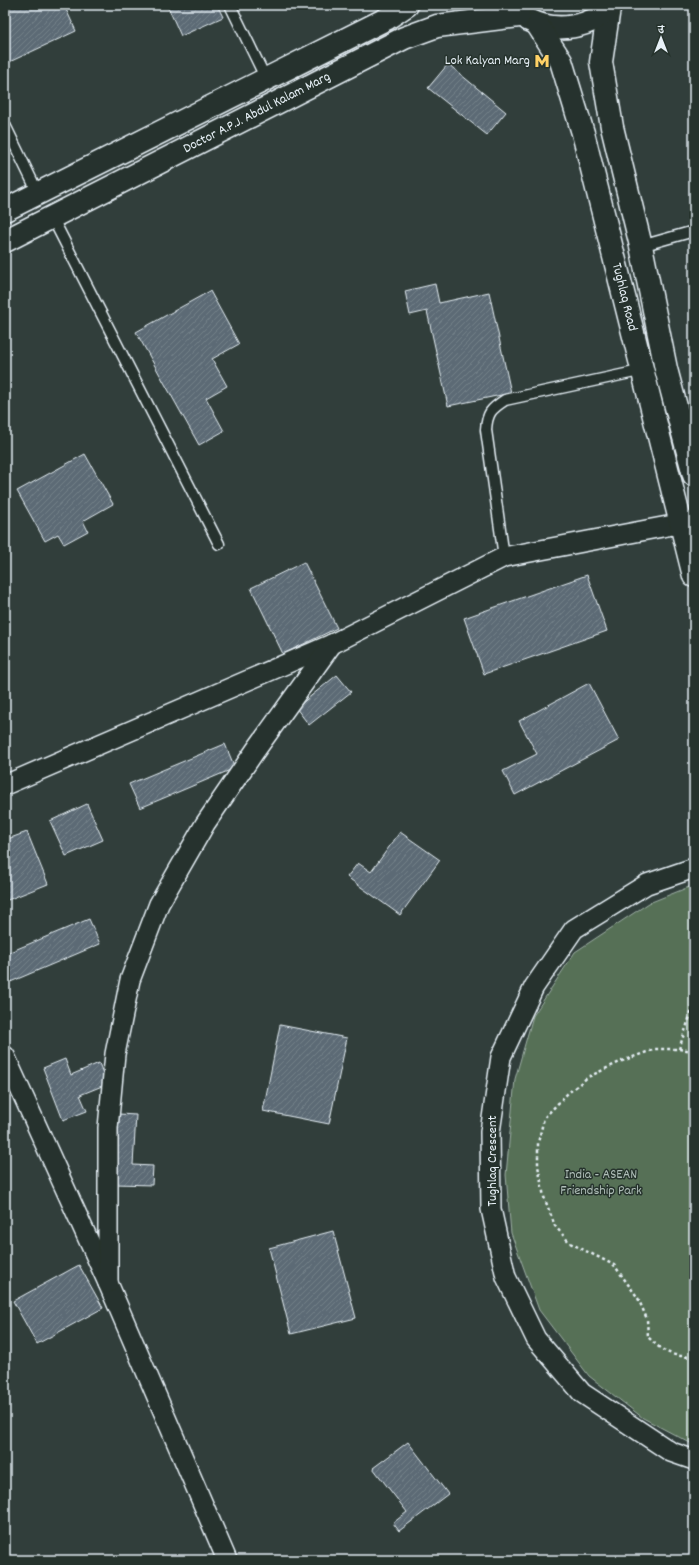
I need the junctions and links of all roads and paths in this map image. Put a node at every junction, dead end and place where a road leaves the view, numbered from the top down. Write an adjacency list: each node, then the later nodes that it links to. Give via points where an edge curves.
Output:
1 (230, 5): 5 (lane)
2 (407, 5): 5 (main road, Doctor A.P.J. Abdul Kalam Marg, via 386,19)
3 (610, 6): 4 (main road, Doctor A.P.J. Abdul Kalam Marg, via 591,20 570,27 548,27); 12 (main road, Tughlaq Road, via 601,62 612,127)
4 (521, 15): 9 (main road, Doctor A.P.J. Abdul Kalam Marg, via 437,26 404,38); 14 (main road, Tughlaq Road, via 561,61 583,133)
5 (266, 79): 7 (main road, Doctor A.P.J. Abdul Kalam Marg)
6 (5, 125): 7 (lane)
7 (38, 193): 8 (main road, Doctor A.P.J. Abdul Kalam Marg)
8 (5, 210)
9 (52, 217): 11 (main road, Doctor A.P.J. Abdul Kalam Marg); 17 (lane)
10 (694, 231): 12 (lane)
11 (5, 241)
12 (641, 246): 13 (main road, Tughlaq Road)
13 (666, 369): 14 (lane); 15 (main road, Tughlaq Road)
14 (642, 371): 16 (main road, Tughlaq Road); 18 (lane, via 505,400 493,408 487,418 486,430)
15 (694, 475)
16 (687, 522): 18 (street); 19 (main road, Tughlaq Road)
17 (219, 544)
18 (504, 557): 20 (street)
19 (694, 576)
20 (332, 644): 21 (street); 27 (street, via 205,824 159,904 130,980 115,1054 108,1128)
21 (5, 785)
22 (694, 868): 29 (street, Tughlaq Crescent, via 647,884 574,929 534,987 501,1057 490,1132 491,1209 506,1277 536,1339 582,1392 671,1452)
23 (694, 1004): 24 (path)
24 (679, 1049): 25 (path); 28 (path, via 655,1049 622,1061 588,1077 567,1094 544,1118 538,1143 538,1166 544,1197 555,1226 570,1243 614,1265 638,1298 647,1319 648,1337 657,1346 675,1356)
25 (694, 1051)
26 (5, 1056): 27 (street)
27 (108, 1283): 30 (street)
28 (694, 1357)
29 (694, 1460)
30 (227, 1560)

